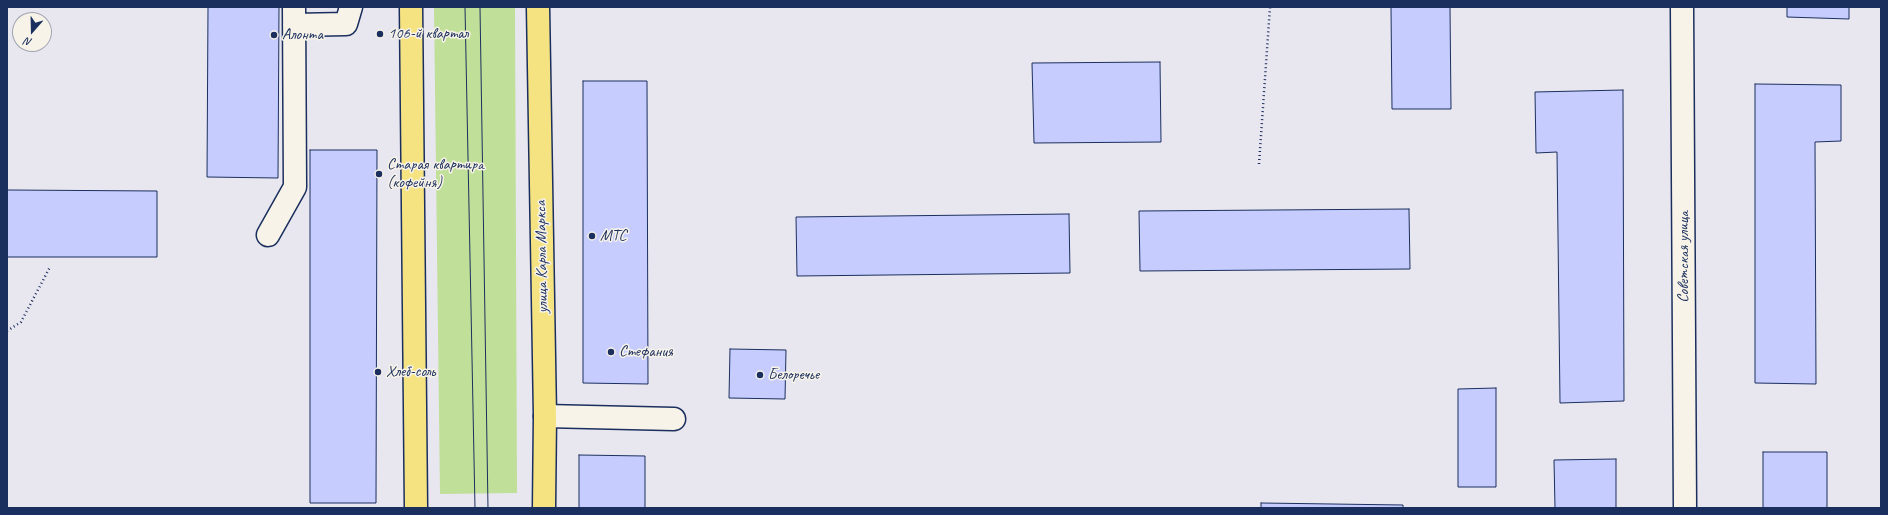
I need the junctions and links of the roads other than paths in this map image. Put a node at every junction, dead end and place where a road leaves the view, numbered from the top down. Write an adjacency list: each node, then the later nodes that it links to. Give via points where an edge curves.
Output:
1 (351, 7): 5 (street, via 346,24)
2 (411, 7): 9 (main road)
3 (538, 7): 7 (main road, улица Карла Маркса)
4 (1682, 7): 11 (street, Советская улица)
5 (294, 16): 6 (street, via 295,187)
6 (268, 235)
7 (545, 416): 8 (street); 10 (main road, улица Карла Маркса)
8 (674, 419)
9 (416, 508)
10 (544, 508)
11 (1685, 508)

